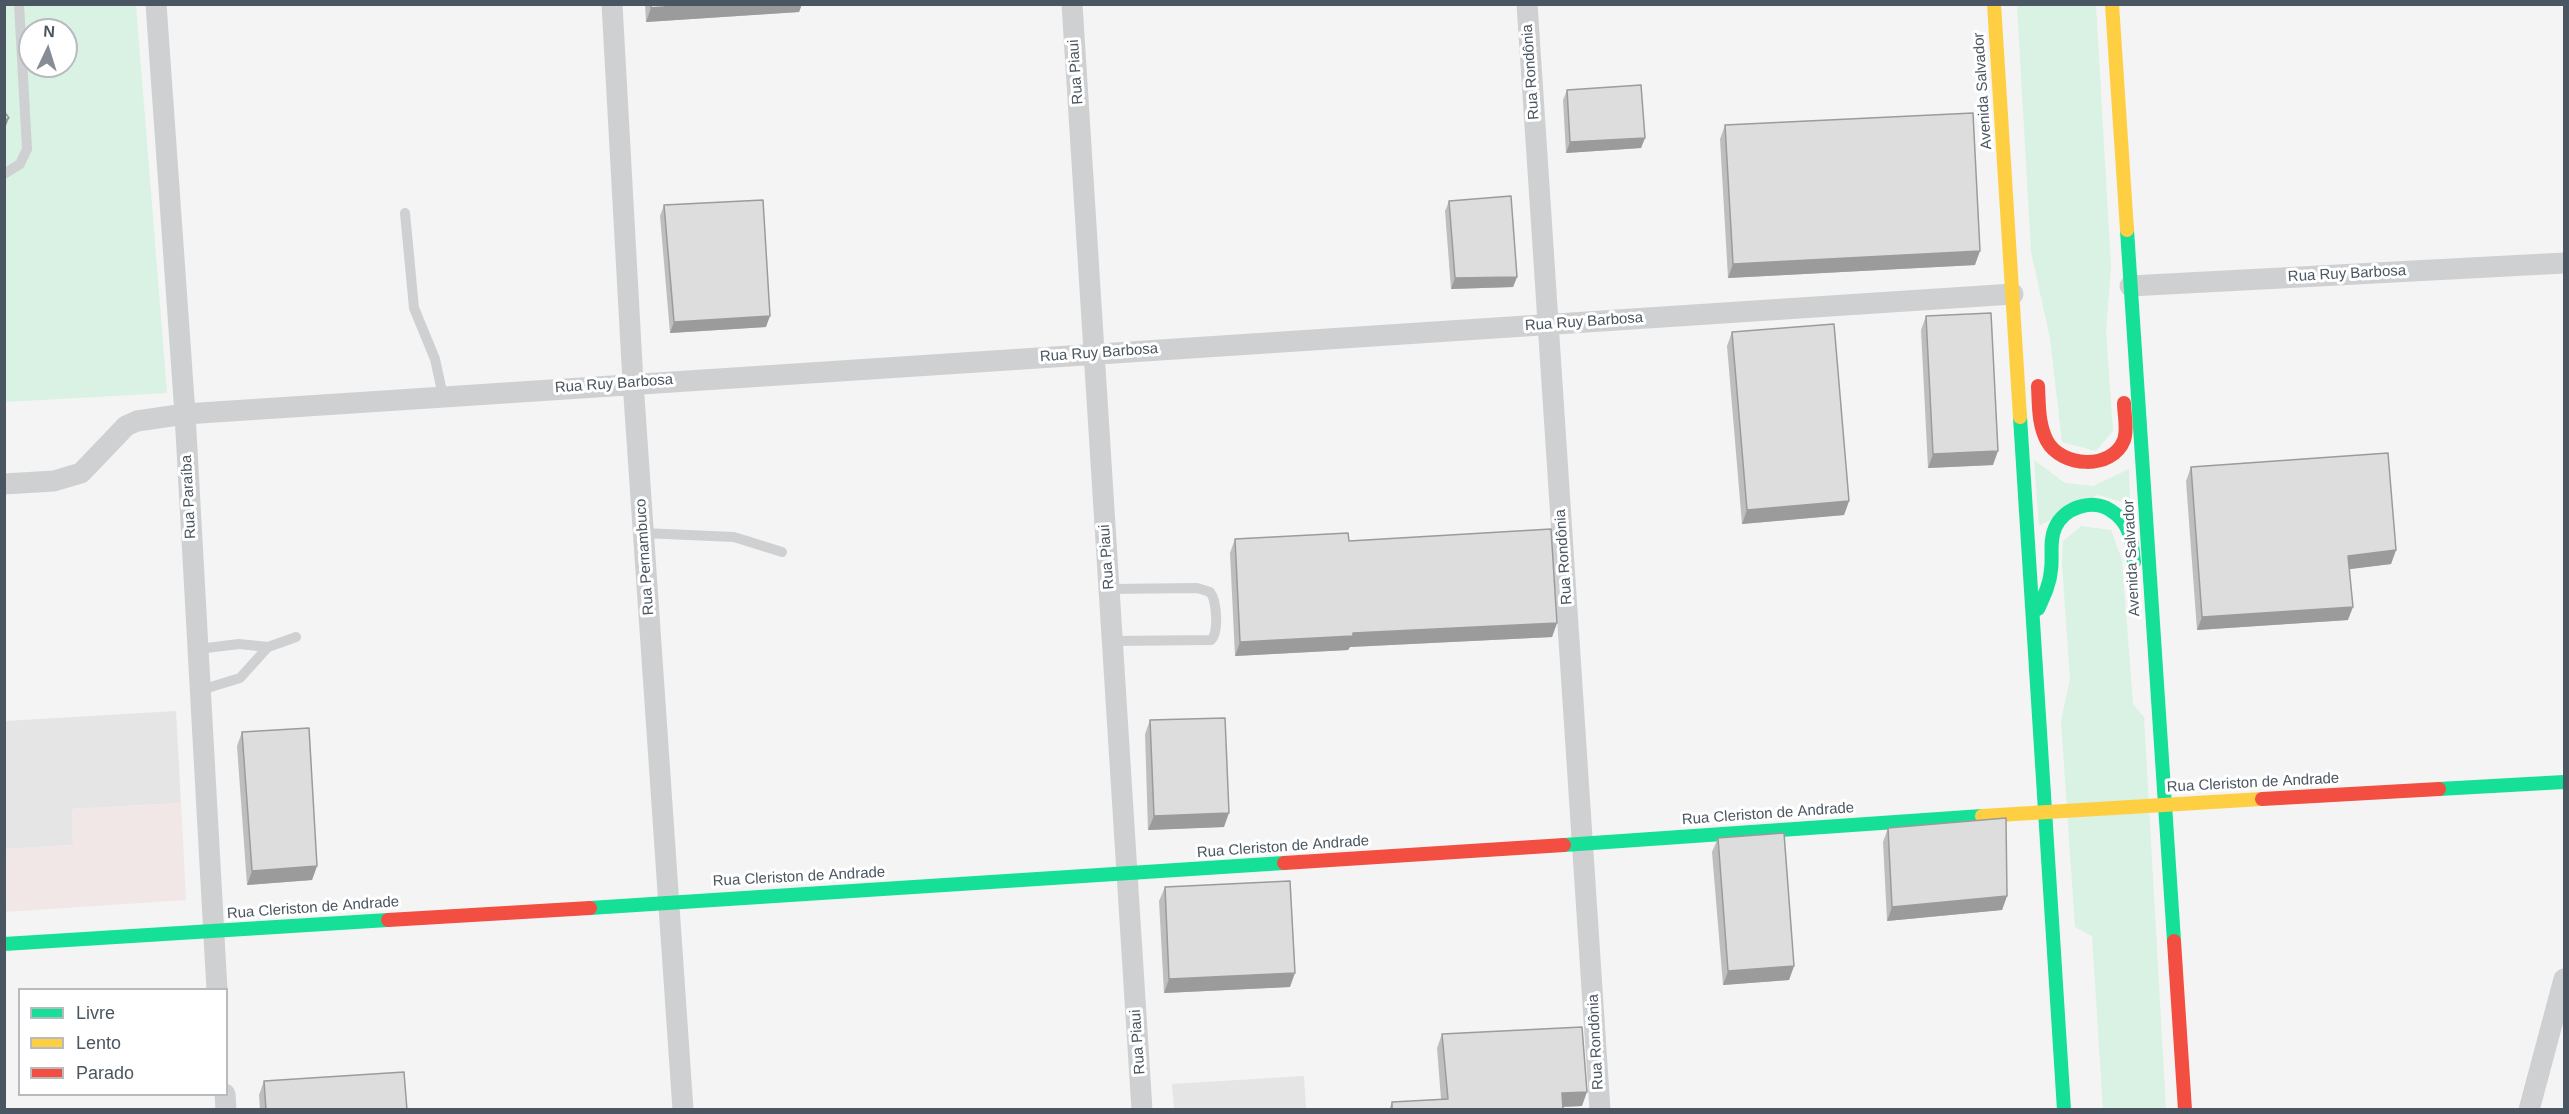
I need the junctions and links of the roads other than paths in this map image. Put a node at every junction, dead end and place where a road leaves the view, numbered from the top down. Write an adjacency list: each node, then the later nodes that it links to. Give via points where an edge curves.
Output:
1 (18, 4): 8 (lane, via 27,149 20,164)
2 (156, 4): 19 (street, Rua Paraíba)
3 (612, 4): 17 (street, Rua Pernambuco)
4 (1072, 4): 16 (street, Rua Piaui)
5 (1527, 4): 13 (street, Rua Rondônia)
6 (1994, 4): 12 (main road, Avenida Salvador)
7 (2112, 4): 11 (main road, Avenida Salvador)
8 (4, 174)
9 (405, 213): 18 (lane, via 414,308 435,359)
10 (2565, 263): 11 (street, Rua Ruy Barbosa)
11 (2130, 286): 15 (main road, Avenida Salvador)
12 (2013, 294): 13 (street, Rua Ruy Barbosa); 14 (main road, Avenida Salvador)
13 (1547, 324): 16 (street, Rua Ruy Barbosa); 34 (street, Rua Rondônia)
14 (2016, 348): 15 (main road, via 2032,368 2041,426 2053,448 2070,461 2096,462 2124,441 2126,368); 25 (main road, Avenida Salvador)
15 (2136, 350): 24 (main road, Avenida Salvador)
16 (1095, 354): 17 (street, Rua Ruy Barbosa); 23 (street, Rua Piaui)
17 (633, 382): 18 (street, Rua Ruy Barbosa); 21 (street, Rua Pernambuco)
18 (443, 396): 19 (street, Rua Ruy Barbosa)
19 (184, 414): 20 (street, Rua Ruy Barbosa, via 126,426 81,474 54,481); 29 (street, Rua Paraíba)
20 (4, 484)
21 (643, 533): 22 (lane, via 734,537); 36 (street, Rua Pernambuco)
22 (782, 552)
23 (1109, 589): 27 (street, Rua Piaui); 27 (lane, via 1197,588 1210,592 1215,606 1215,636 1211,640)
24 (2151, 597): 25 (main road, via 2137,576 2130,531 2122,517 2103,505 2083,504 2064,514 2055,525 2048,589); 32 (main road, Avenida Salvador)
25 (2033, 620): 33 (main road, Avenida Salvador)
26 (296, 637): 28 (lane)
27 (1113, 641): 35 (street, Rua Piaui)
28 (268, 647): 29 (lane, via 239,644); 30 (lane, via 240,678)
29 (198, 649): 30 (street, Rua Paraíba)
30 (201, 690): 37 (street, Rua Paraíba)
31 (2565, 782): 32 (main road, Rua Cleriston de Andrade)
32 (2164, 804): 33 (main road, Rua Cleriston de Andrade); 45 (main road, Avenida Salvador)
33 (2045, 813): 34 (main road, Rua Cleriston de Andrade); 44 (main road, Avenida Salvador)
34 (1584, 842): 35 (main road, Rua Cleriston de Andrade); 43 (street, Rua Rondônia)
35 (1127, 874): 36 (main road, Rua Cleriston de Andrade); 42 (street, Rua Piaui)
36 (668, 901): 37 (main road, Rua Cleriston de Andrade); 41 (street, Rua Pernambuco)
37 (213, 931): 38 (main road, Rua Cleriston de Andrade); 40 (street, Rua Paraíba)
38 (4, 944)
39 (2565, 979): 46 (street)
40 (217, 988)
41 (683, 1110)
42 (1142, 1110)
43 (1600, 1110)
44 (2064, 1110)
45 (2185, 1110)
46 (2529, 1110)

